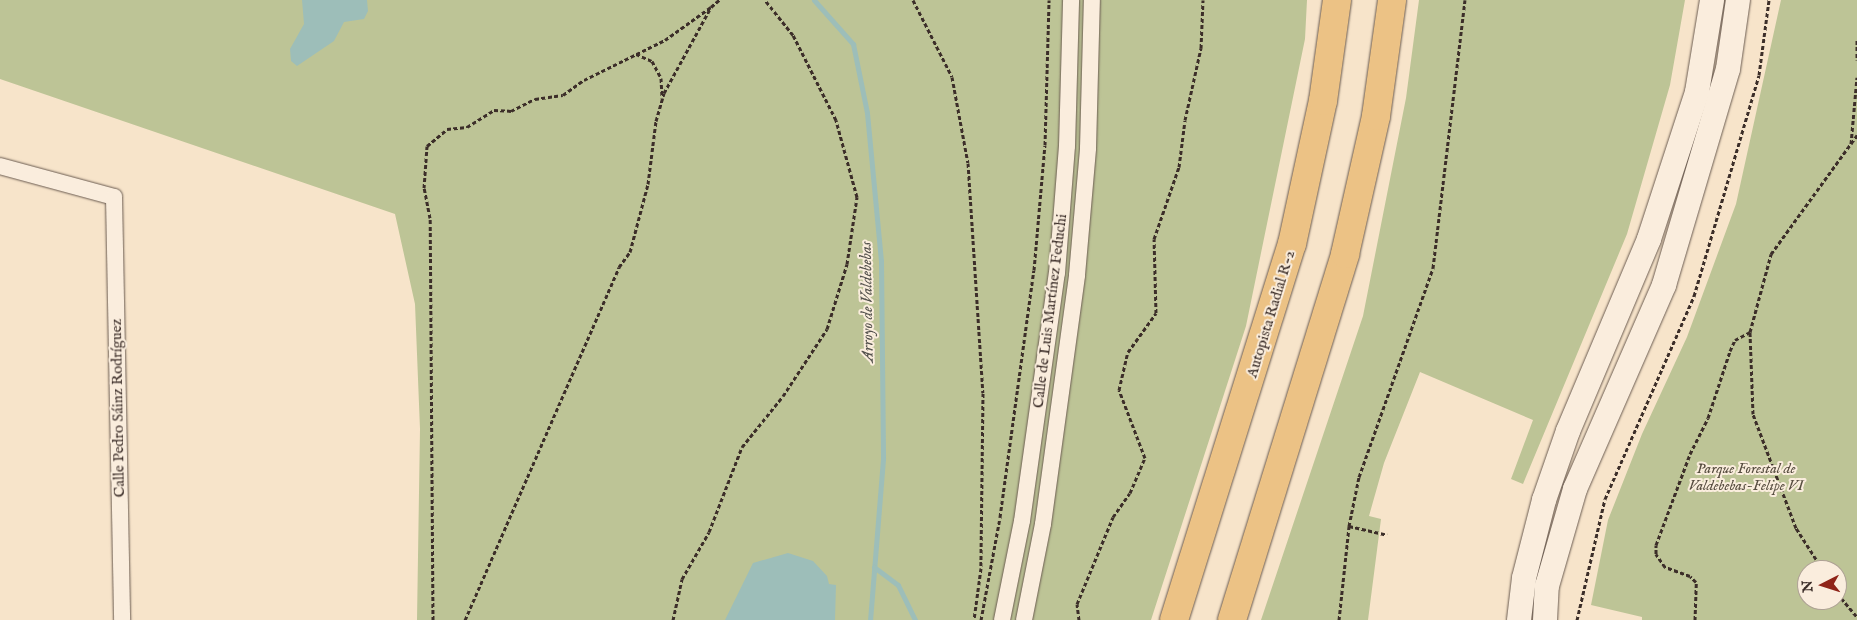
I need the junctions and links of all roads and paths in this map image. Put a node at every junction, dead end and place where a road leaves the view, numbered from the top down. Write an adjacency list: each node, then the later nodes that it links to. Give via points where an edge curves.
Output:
1 (719, 0): 14 (path)
2 (765, 0): 32 (path, via 793,35 836,120 857,197 847,264 827,329 783,396 742,447 709,532 682,579)
3 (913, 0): 33 (path, via 952,77 968,163 983,393 981,568)
4 (1049, 0): 34 (path, via 1045,145 1034,270 1000,517)
5 (1071, 0): 35 (street, Calle de Luis Martínez Feduchi, via 1067,146 1056,273 1022,521)
6 (1092, 0): 36 (street, Calle de Luis Martínez Feduchi, via 1088,148 1077,275 1043,524)
7 (1203, 0): 37 (path, via 1201,48 1185,120 1179,167 1154,239 1156,313 1128,352 1119,390 1145,458 1130,493 1113,516 1077,604)
8 (1337, 0): 38 (highway, Autopista Radial R-2, via 1323,101 1292,244)
9 (1392, 0): 39 (highway, via 1376,116 1345,254)
10 (1465, 0): 24 (path, via 1433,268 1359,478)
11 (1712, 0): 41 (street, via 1697,92 1649,239 1568,431 1544,500 1524,578)
12 (1738, 0): 42 (street, via 1728,69 1664,285 1575,489 1547,586)
13 (1770, 0): 43 (path, via 1759,75 1694,296 1605,500)
14 (712, 7): 16 (path, via 665,40); 19 (path)
15 (1857, 40): 17 (path)
16 (636, 54): 19 (path, via 652,61 661,78); 30 (path, via 584,80 563,95 535,99 511,111 494,110 467,128 447,129 427,146 424,188 430,218)
17 (1857, 60)
18 (1857, 77): 21 (path)
19 (662, 101): 31 (path, via 648,184 630,252 619,267 576,372)
20 (1857, 135): 21 (path)
21 (1850, 144): 23 (path, via 1771,254)
22 (0, 166): 29 (street, Calle Pedro Sáinz Rodríguez, via 114,196)
23 (1750, 332): 26 (path, via 1753,414 1796,528); 44 (path, via 1735,340 1730,351 1708,418 1690,454 1656,545 1656,554 1665,567 1690,576 1696,582)
24 (1349, 526): 25 (path); 40 (path)
25 (1387, 535)
26 (1817, 560)
27 (1847, 605): 28 (path)
28 (1857, 617)
29 (122, 620)
30 (432, 620)
31 (465, 620)
32 (673, 620)
33 (974, 620)
34 (982, 620)
35 (1002, 620)
36 (1024, 620)
37 (1080, 620)
38 (1174, 620)
39 (1232, 620)
40 (1339, 620)
41 (1519, 620)
42 (1545, 620)
43 (1577, 620)
44 (1695, 620)

